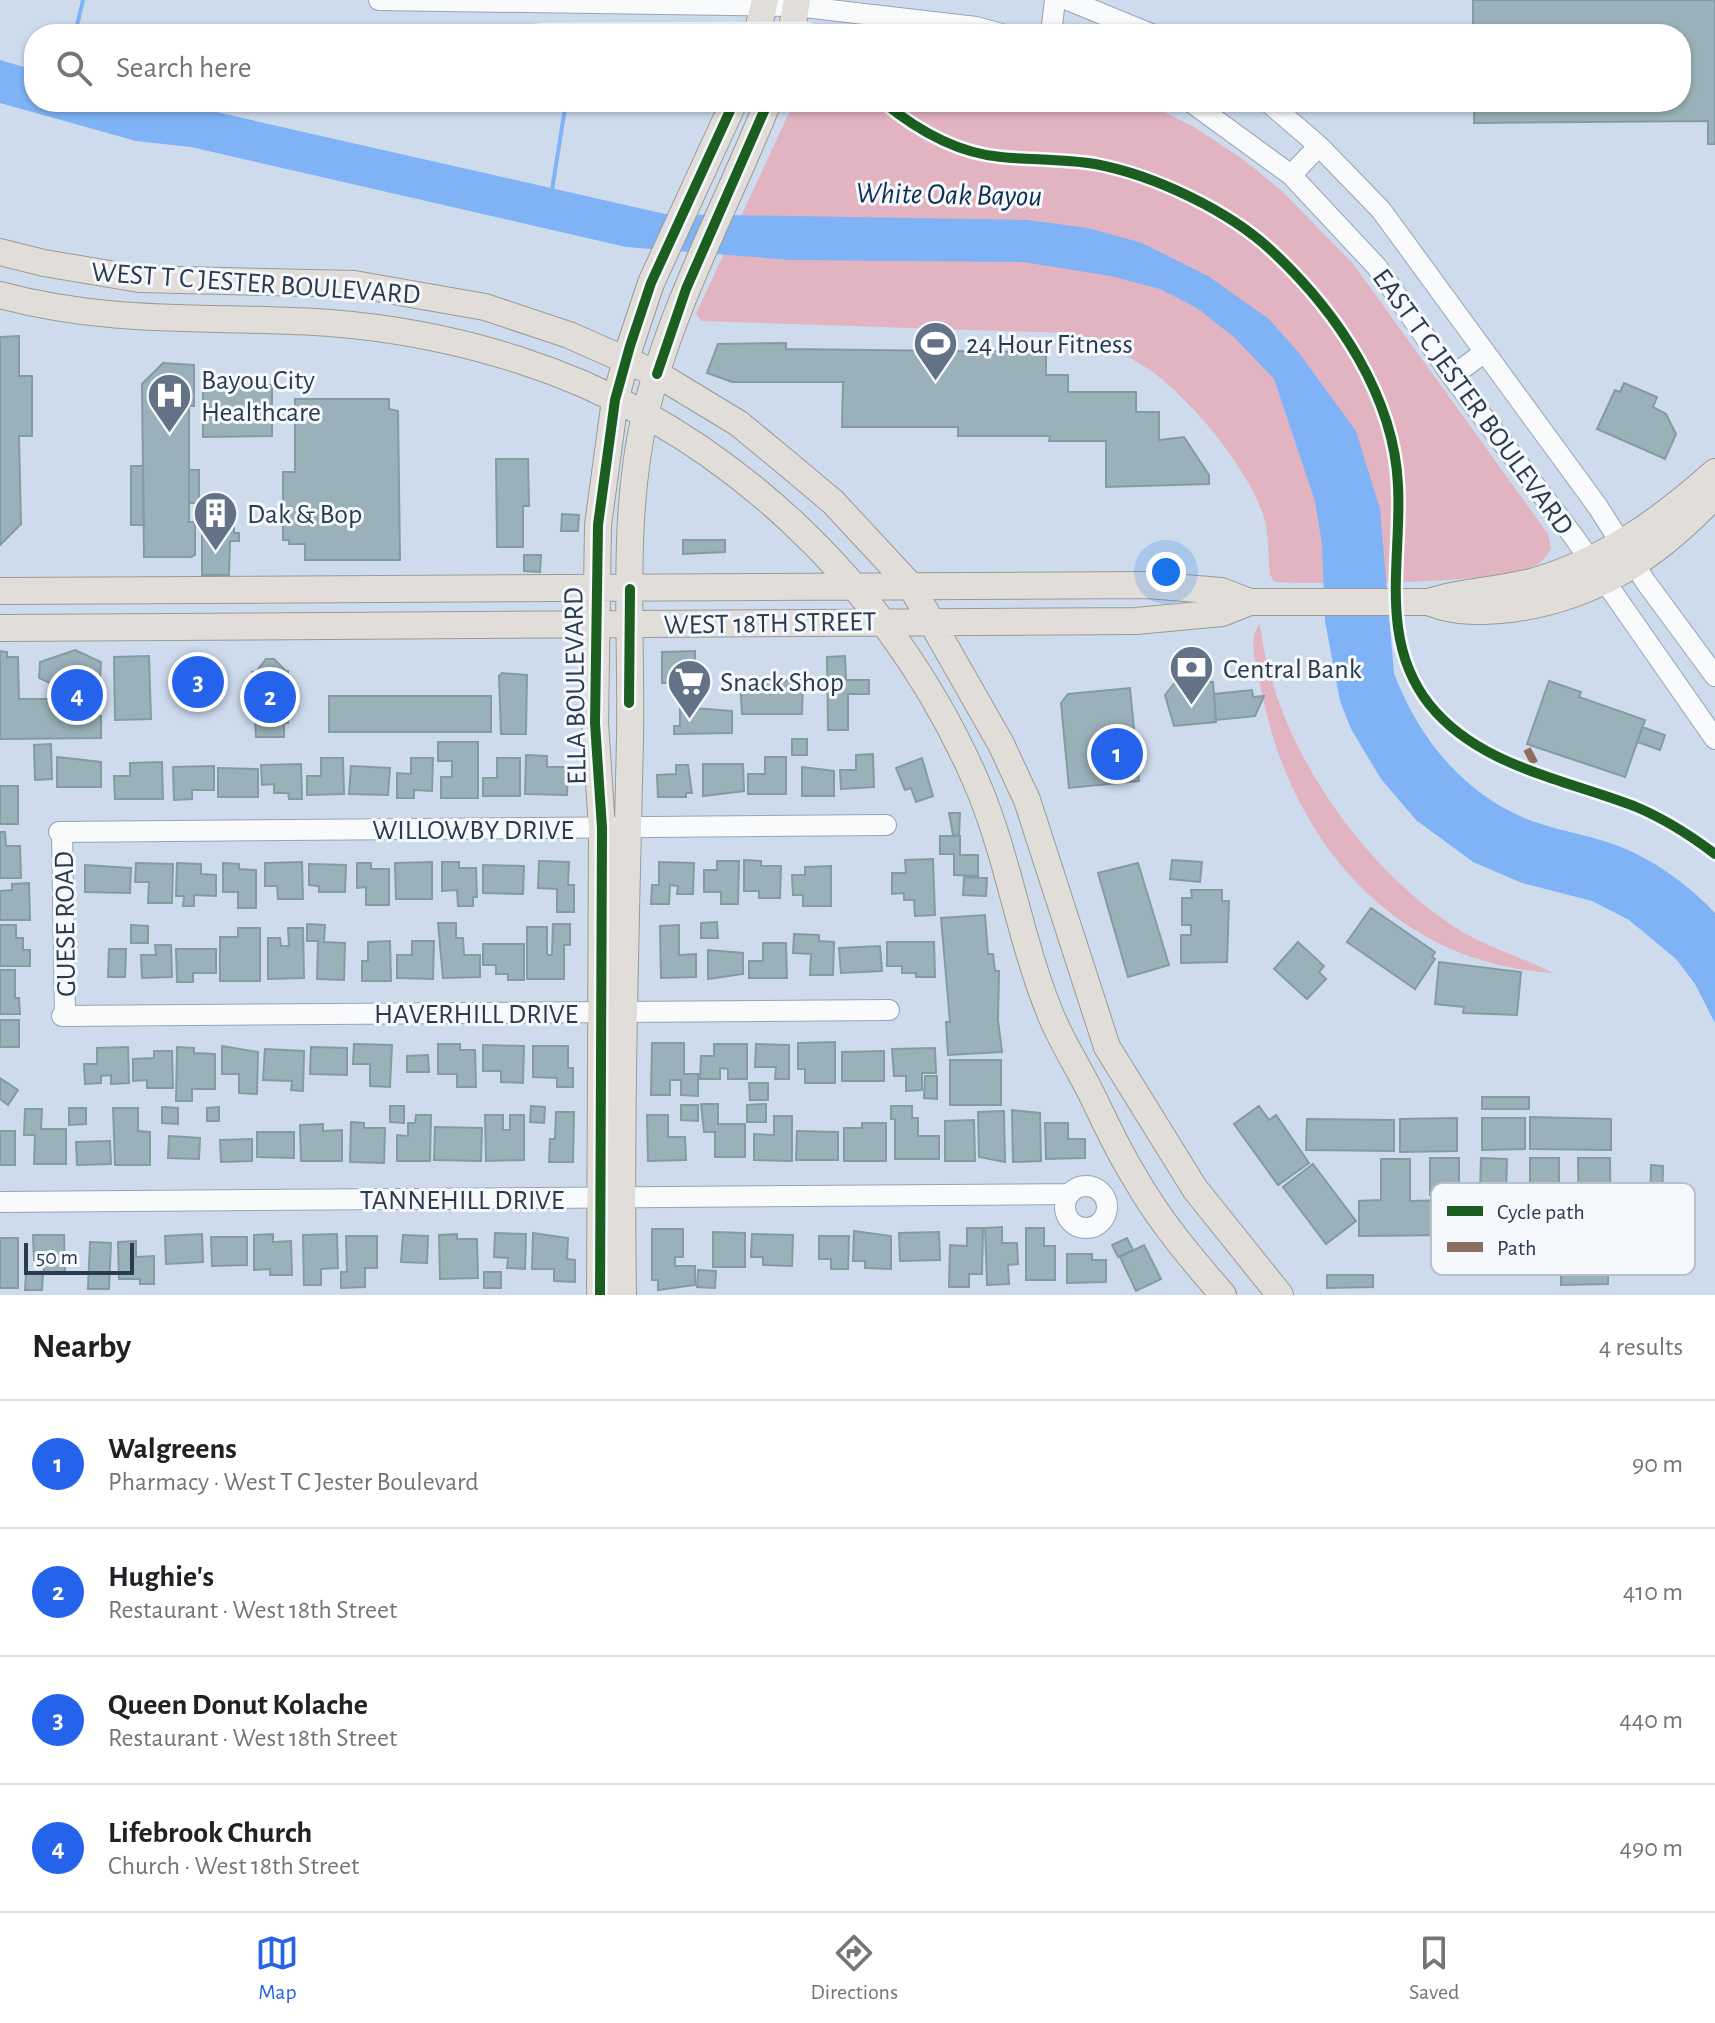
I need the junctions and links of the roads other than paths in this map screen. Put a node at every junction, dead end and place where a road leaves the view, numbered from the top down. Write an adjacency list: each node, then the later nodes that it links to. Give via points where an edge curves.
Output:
1 (1055, 0): 9 (street)
2 (1068, 0): 10 (street)
3 (389, 1): 4 (street)
4 (764, 2): 5 (street); 6 (main road)
5 (797, 3): 7 (main road); 8 (street)
6 (759, 24)
7 (793, 24)
8 (954, 24)
9 (1052, 24)
10 (1127, 24)
11 (730, 112): 24 (main road, ELLA BOULEVARD, via 651,283)
12 (764, 112): 25 (main road, ELLA BOULEVARD, via 686,289)
13 (1205, 112): 16 (street, EAST T C JESTER BOULEVARD)
14 (1280, 112): 15 (street, EAST T C JESTER BOULEVARD)
15 (1319, 146): 16 (street); 23 (street, EAST T C JESTER BOULEVARD, via 1381,210)
16 (1291, 175): 26 (street, EAST T C JESTER BOULEVARD, via 1377,267)
17 (0, 252): 18 (main road, WEST T C JESTER BOULEVARD)
18 (44, 263): 19 (main road, WEST T C JESTER BOULEVARD, via 139,279); 21 (main road)
19 (295, 281): 22 (main road); 24 (main road, WEST T C JESTER BOULEVARD, via 445,298 527,319)
20 (0, 295): 21 (main road, WEST T C JESTER BOULEVARD)
21 (32, 303): 22 (main road, WEST T C JESTER BOULEVARD, via 116,317)
22 (291, 321): 27 (main road, WEST T C JESTER BOULEVARD, via 452,341 522,361)
23 (1485, 352): 26 (street); 33 (street, EAST T C JESTER BOULEVARD)
24 (626, 360): 25 (main road, WEST T C JESTER BOULEVARD); 27 (main road, ELLA BOULEVARD)
25 (657, 374): 28 (main road, ELLA BOULEVARD); 29 (main road, WEST T C JESTER BOULEVARD, via 738,423)
26 (1452, 376): 34 (street, EAST T C JESTER BOULEVARD)
27 (615, 400): 28 (main road, WEST T C JESTER BOULEVARD); 37 (main road, ELLA BOULEVARD, via 598,525)
28 (645, 415): 31 (main road, WEST T C JESTER BOULEVARD); 39 (main road, ELLA BOULEVARD, via 634,491)
29 (783, 460): 31 (main road); 36 (main road, WEST T C JESTER BOULEVARD, via 833,502)
30 (1715, 472): 33 (main road)
31 (757, 490): 35 (main road, WEST T C JESTER BOULEVARD)
32 (1715, 495): 33 (main road, via 1686,526)
33 (1629, 554): 34 (main road, WEST 18TH STREET); 50 (street, EAST T C JESTER BOULEVARD)
34 (1596, 572): 42 (main road, WEST 18TH STREET, via 1425,602); 51 (street, EAST T C JESTER BOULEVARD)
35 (855, 586): 36 (main road, WEST 18TH STREET); 39 (main road, WEST 18TH STREET); 43 (main road, WEST T C JESTER BOULEVARD)
36 (911, 586): 42 (main road, WEST 18TH STREET, via 1148,585 1221,591); 44 (main road, WEST T C JESTER BOULEVARD)
37 (596, 588): 38 (main road, WEST 18TH STREET); 39 (main road, WEST 18TH STREET); 45 (main road, ELLA BOULEVARD)
38 (332, 589): 40 (main road, WEST 18TH STREET); 47 (main road)
39 (630, 589): 46 (main road, ELLA BOULEVARD)
40 (142, 590): 41 (main road, WEST 18TH STREET); 48 (main road)
41 (0, 591)
42 (1250, 602): 44 (main road, WEST 18TH STREET, via 1222,613 1136,621)
43 (884, 620): 44 (main road, WEST 18TH STREET); 46 (main road, WEST 18TH STREET); 56 (main road, WEST T C JESTER BOULEVARD, via 957,739)
44 (932, 622): 52 (main road, WEST T C JESTER BOULEVARD, via 1001,744)
45 (595, 623): 46 (main road, WEST 18TH STREET); 47 (main road, WEST 18TH STREET); 54 (main road, ELLA BOULEVARD, via 596,775)
46 (630, 623): 54 (main road, ELLA BOULEVARD)
47 (331, 626): 48 (main road, WEST 18TH STREET)
48 (142, 627): 49 (main road, WEST 18TH STREET)
49 (0, 628)
50 (1715, 676)
51 (1715, 739)
52 (1033, 817): 56 (main road); 60 (main road, WEST T C JESTER BOULEVARD, via 1107,1047)
53 (886, 825): 54 (street, WILLOWBY DRIVE)
54 (614, 828): 55 (street, WILLOWBY DRIVE); 58 (main road, ELLA BOULEVARD)
55 (61, 832): 59 (street, GUESE ROAD)
56 (994, 832): 61 (main road, WEST T C JESTER BOULEVARD, via 1050,1014)
57 (889, 1010): 58 (street, HAVERHILL DRIVE)
58 (613, 1012): 59 (street, HAVERHILL DRIVE); 63 (main road, ELLA BOULEVARD)
59 (64, 1016)
60 (1143, 1110): 61 (main road); 68 (main road, WEST T C JESTER BOULEVARD, via 1195,1189)
61 (1107, 1124): 67 (main road, WEST T C JESTER BOULEVARD, via 1157,1212)
62 (1069, 1194): 63 (street, TANNEHILL DRIVE)
63 (611, 1198): 64 (street, TANNEHILL DRIVE); 65 (main road, ELLA BOULEVARD); 66 (main road, ELLA BOULEVARD)
64 (0, 1202)
65 (600, 1295)
66 (623, 1295)
67 (1223, 1295)
68 (1280, 1295)

